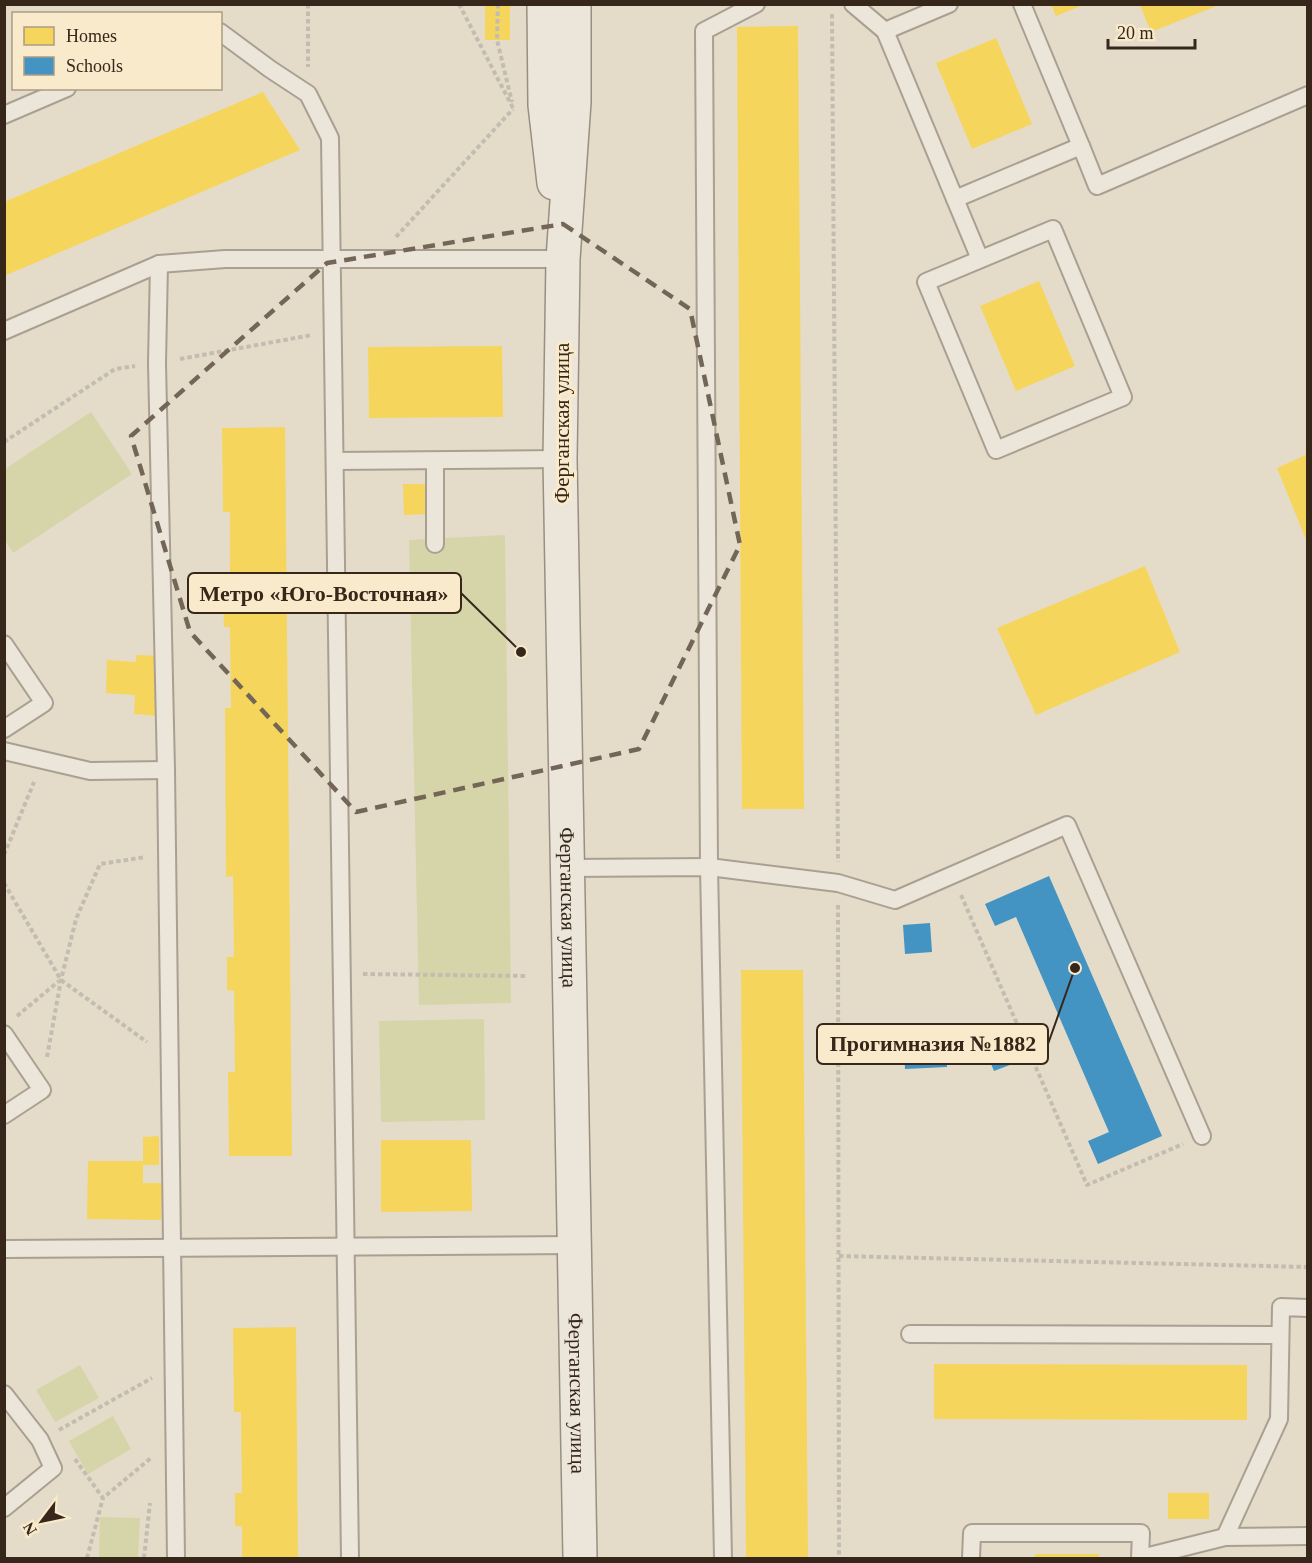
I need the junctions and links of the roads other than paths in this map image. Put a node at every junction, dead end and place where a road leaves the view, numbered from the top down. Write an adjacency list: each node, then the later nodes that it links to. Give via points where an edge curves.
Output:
1 (544, 4): 15 (street, Ферганская улица, via 545,105)
2 (574, 4): 15 (street, Ферганская улица, via 574,102)
3 (756, 4): 28 (lane, via 704,31)
4 (853, 4): 7 (lane)
5 (949, 4): 7 (lane)
6 (1022, 4): 12 (lane)
7 (885, 31): 13 (lane)
8 (222, 33): 14 (lane, via 308,94 330,138)
9 (62, 90): 11 (lane)
10 (1308, 95): 12 (lane, via 1097,186)
11 (4, 115)
12 (1081, 146): 13 (lane)
13 (955, 199): 16 (lane)
14 (332, 259): 15 (lane); 17 (lane, via 225,259); 21 (lane)
15 (563, 259): 19 (street, Ферганская улица)
16 (980, 260): 16 (lane, via 1053,229 1123,397 996,450 926,282)
17 (159, 264): 18 (lane); 26 (lane, via 157,363)
18 (4, 331)
19 (560, 459): 20 (lane); 27 (street, Ферганская улица)
20 (435, 460): 21 (lane); 22 (lane)
21 (335, 461): 33 (lane)
22 (435, 544)
23 (4, 644): 24 (lane, via 44,703)
24 (4, 729)
25 (4, 751): 26 (lane, via 90,771)
26 (166, 770): 34 (lane)
27 (567, 867): 28 (lane); 32 (street, Ферганская улица)
28 (709, 867): 31 (lane, via 838,882 894,900 1067,825); 46 (lane)
29 (8, 1027): 30 (lane, via 42,1090)
30 (4, 1115)
31 (1202, 1136)
32 (576, 1245): 33 (lane); 45 (street, Ферганская улица)
33 (345, 1247): 34 (lane); 44 (lane)
34 (172, 1248): 35 (lane); 43 (lane)
35 (4, 1249)
36 (1308, 1308): 38 (lane, via 1281,1307)
37 (910, 1334): 38 (lane)
38 (1279, 1335): 42 (lane, via 1279,1419)
39 (4, 1394): 40 (lane, via 40,1440 53,1468)
40 (4, 1508)
41 (1308, 1536): 42 (lane)
42 (1225, 1537): 48 (lane)
43 (176, 1558)
44 (350, 1558)
45 (580, 1558)
46 (723, 1558)
47 (971, 1558): 48 (lane, via 972,1533 1141,1533)
48 (1141, 1558)

